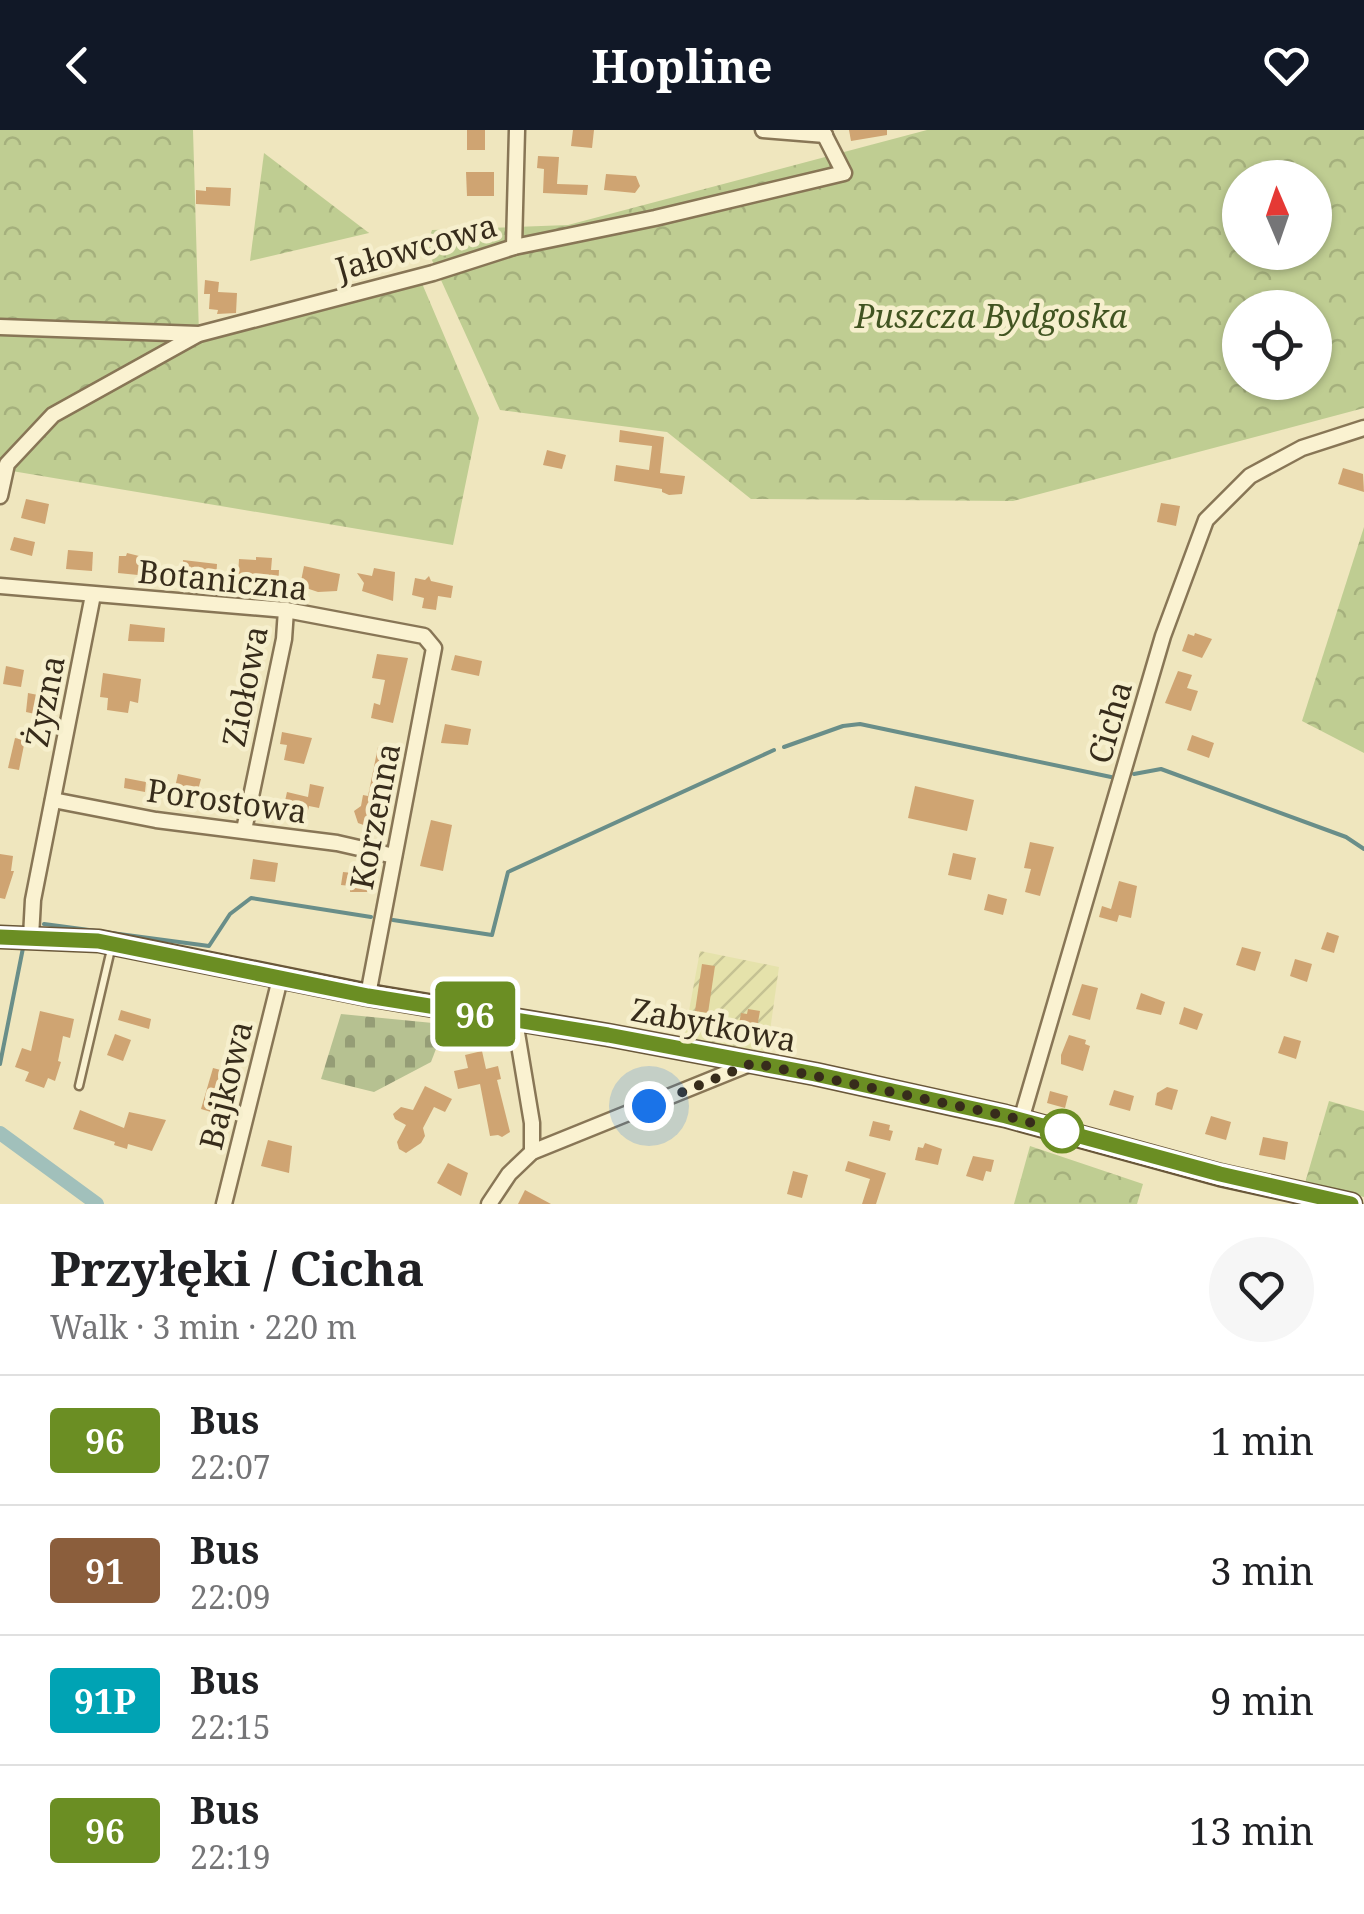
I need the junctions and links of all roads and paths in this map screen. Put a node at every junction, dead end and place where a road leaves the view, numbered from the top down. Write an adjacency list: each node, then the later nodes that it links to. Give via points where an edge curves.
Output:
1 (517, 130): 4 (street)
2 (764, 130): 3 (street)
3 (823, 133): 4 (street, Jałowcowa, via 844,173)
4 (514, 247): 6 (street, Jałowcowa)
5 (0, 327): 6 (street, Jałowcowa)
6 (199, 334): 8 (street, via 54,415 7,464)
7 (1364, 428): 24 (street, Cicha, via 1302,448 1250,476 1206,520 1163,636)
8 (0, 496)
9 (0, 586): 10 (street, Botaniczna)
10 (93, 594): 11 (street, Botaniczna); 13 (street, Żyzna)
11 (286, 610): 12 (street, Botaniczna, via 424,636); 14 (street, Ziołowa)
12 (434, 648): 15 (street, Korzenna)
13 (53, 800): 14 (street, Porostowa); 17 (street, Żyzna)
14 (244, 830): 15 (street, Porostowa)
15 (394, 856): 20 (street, Korzenna)
16 (0, 937): 17 (street, Zabytkowa)
17 (31, 937): 18 (street, Zabytkowa)
18 (112, 944): 19 (street, Zabytkowa); 23 (lane)
19 (280, 979): 20 (street, Zabytkowa); 26 (street, Bajkowa)
20 (368, 996): 21 (street, Zabytkowa)
21 (515, 1020): 22 (street, Zabytkowa); 25 (street)
22 (753, 1063): 24 (street, Zabytkowa); 25 (street)
23 (79, 1086)
24 (1021, 1120): 28 (street, Zabytkowa)
25 (532, 1152): 27 (street)
26 (224, 1204)
27 (489, 1204)
28 (1351, 1204)

